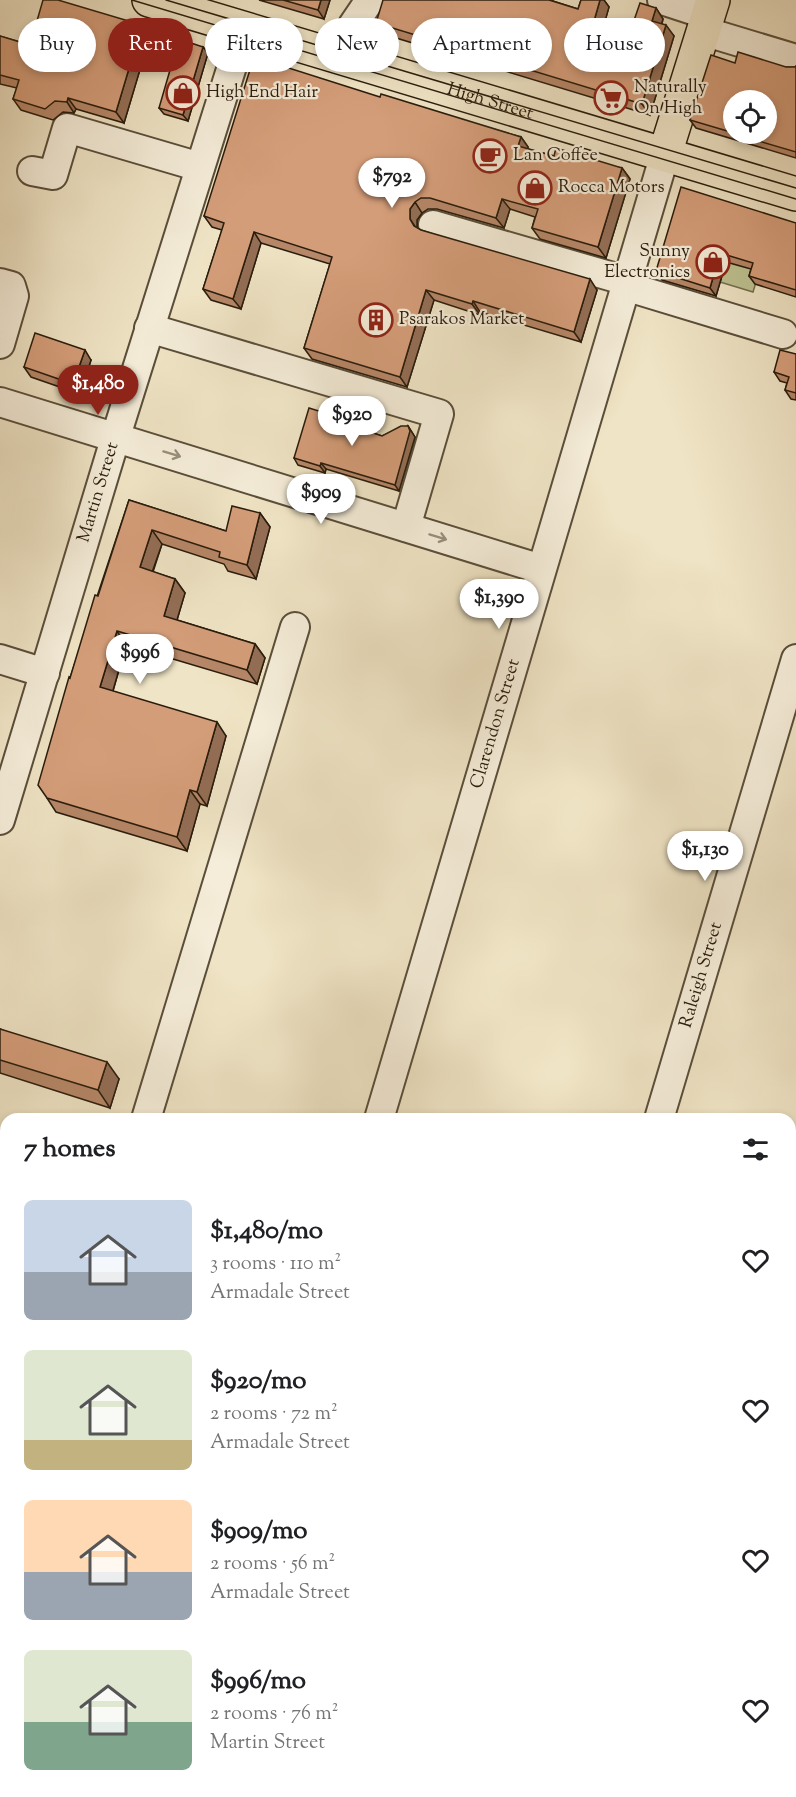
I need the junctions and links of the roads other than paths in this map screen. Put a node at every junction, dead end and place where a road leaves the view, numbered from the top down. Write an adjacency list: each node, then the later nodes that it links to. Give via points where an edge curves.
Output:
1 (149, 0): 5 (main road, High Street)
2 (369, 0): 6 (street)
3 (662, 0): 4 (street)
4 (708, 15): 7 (street); 10 (main road)
5 (210, 18)
6 (357, 18)
7 (796, 59)
8 (230, 72): 11 (street, Martin Street)
9 (390, 72): 10 (main road, High Street)
10 (665, 154): 13 (main road, High Street); 16 (street, Clarendon Street)
11 (200, 167): 12 (street, via 67,128 53,175); 17 (street, Martin Street)
12 (32, 171)
13 (796, 194)
14 (433, 225): 16 (street)
15 (0, 283): 19 (street, via 11,286 14,296)
16 (626, 284): 18 (street); 23 (street, Clarendon Street)
17 (149, 328): 21 (street, Martin Street); 22 (street, via 439,414)
18 (783, 334)
19 (0, 344)
20 (0, 402): 21 (street)
21 (116, 436): 22 (street, one-way to 22); 27 (street, Martin Street)
22 (406, 526): 23 (street, one-way to 23)
23 (541, 569): 30 (street, Clarendon Street)
24 (295, 627): 29 (street)
25 (796, 658): 31 (street, Raleigh Street)
26 (0, 659): 27 (street)
27 (45, 673): 28 (street, Martin Street)
28 (0, 820)
29 (148, 1113)
30 (381, 1113)
31 (661, 1113)

